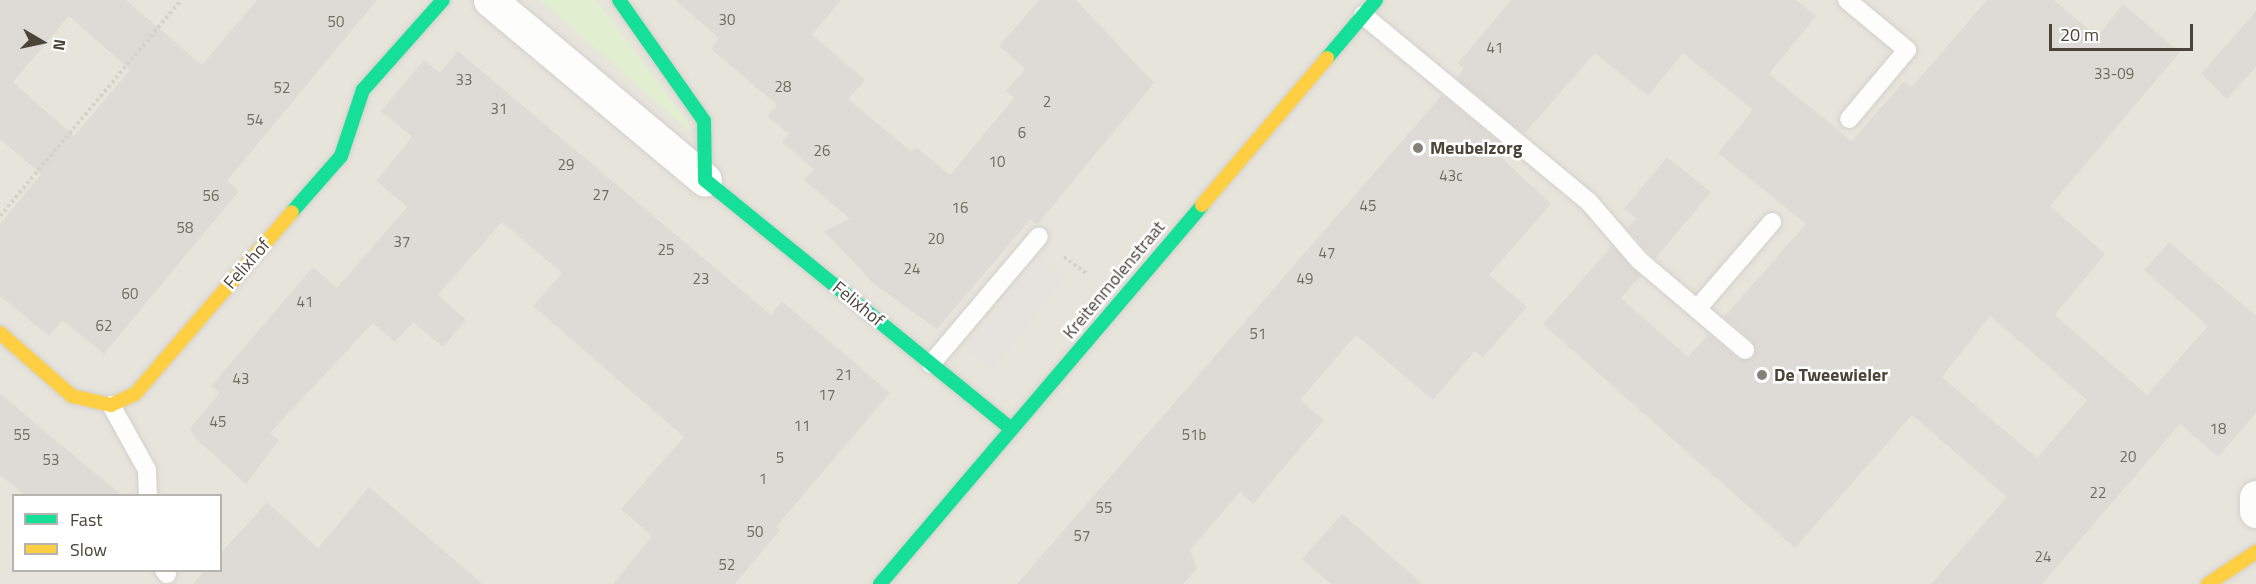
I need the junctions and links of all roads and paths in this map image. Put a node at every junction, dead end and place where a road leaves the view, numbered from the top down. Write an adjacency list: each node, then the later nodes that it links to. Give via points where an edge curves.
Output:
1 (181, 0): 10 (path)
2 (443, 0): 18 (street, Felixhof, via 363,90 341,156 135,394)
3 (490, 0): 9 (street, Felixhof)
4 (619, 0): 9 (street, via 704,121)
5 (1376, 0): 7 (street, Kreitenmolenstraat)
6 (1847, 0): 8 (lane, via 1907,50)
7 (1363, 15): 13 (street, Kreitenmolenstraat); 14 (lane, via 1589,202 1639,260)
8 (1849, 119)
9 (705, 180): 17 (street, Felixhof)
10 (0, 216)
11 (1772, 222): 14 (lane)
12 (1039, 236): 13 (path); 17 (lane)
13 (1120, 301): 19 (street, Kreitenmolenstraat)
14 (1697, 309): 16 (lane)
15 (0, 333): 18 (street, via 72,396)
16 (1745, 350)
17 (932, 364): 19 (street, Felixhof)
18 (111, 405): 20 (lane, via 147,470)
19 (1011, 429): 24 (street, Kreitenmolenstraat)
20 (148, 494)
21 (2256, 496): 22 (street)
22 (2256, 512)
23 (2256, 552): 25 (street)
24 (880, 584)
25 (2208, 584)

